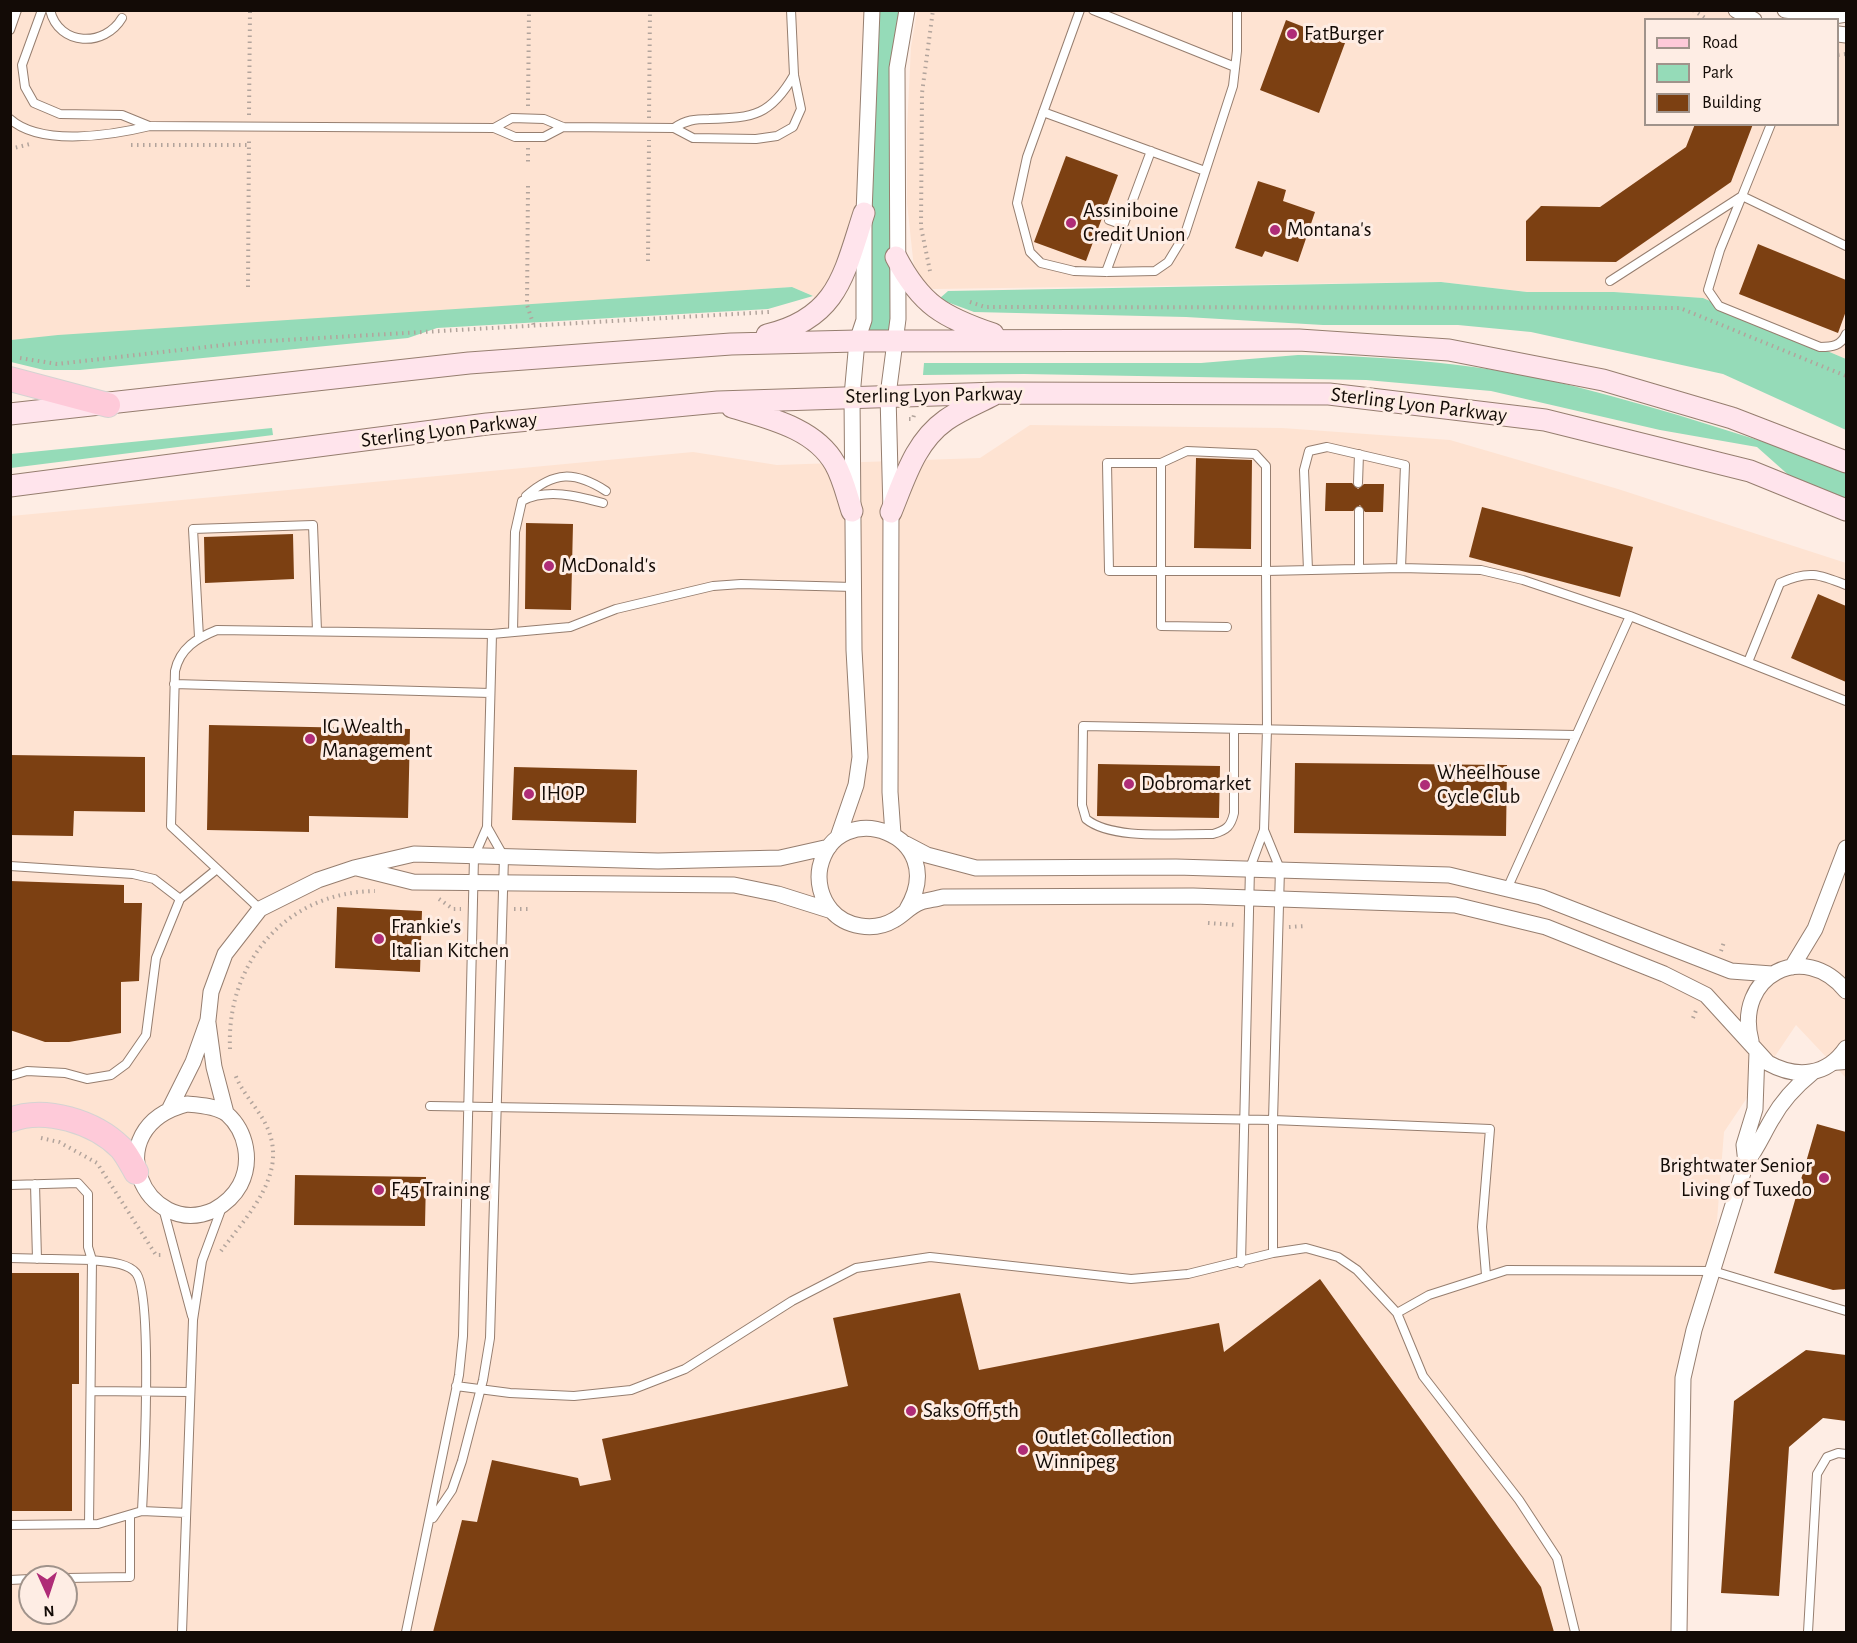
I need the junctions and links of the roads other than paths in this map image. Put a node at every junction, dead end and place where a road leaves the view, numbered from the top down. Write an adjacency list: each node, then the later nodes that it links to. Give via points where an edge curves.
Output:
1 (17, 10): 15 (lane)
2 (42, 10): 20 (lane, via 22,65 25,87 34,103 60,114 122,114)
3 (50, 10): 13 (lane, via 60,29 85,39 104,36)
4 (791, 10): 17 (lane)
5 (872, 10): 28 (street)
6 (907, 10): 32 (street, via 897,68)
7 (1080, 10): 18 (lane)
8 (1093, 10): 16 (lane)
9 (1237, 10): 16 (lane)
10 (1736, 10): 14 (street)
11 (1785, 10): 12 (street)
12 (1846, 14)
13 (122, 18)
14 (1750, 18)
15 (10, 30)
16 (1235, 67): 26 (lane, via 1233,86)
17 (794, 75): 24 (lane, via 776,102 759,114 741,119 692,119); 24 (lane, via 800,116 793,127 777,136 693,138)
18 (1043, 112): 25 (lane); 33 (lane, via 1017,203 1030,252 1041,263 1074,271)
19 (10, 119): 20 (lane, via 23,128 51,135 112,135)
20 (150, 126): 23 (lane)
21 (1770, 126): 27 (lane)
22 (563, 127): 23 (lane, via 544,119 512,118); 23 (lane, via 544,137 515,137); 24 (lane)
23 (495, 128)
24 (674, 128)
25 (1151, 151): 26 (lane); 30 (lane)
26 (1205, 171): 33 (lane, via 1185,234 1168,262 1155,271)
27 (1742, 196): 31 (lane); 34 (lane); 35 (lane, via 1708,290 1719,306 1820,347 1834,347)
28 (864, 213): 37 (street, via 864,320); 39 (main road, via 842,281 823,308 789,330)
29 (1109, 220): 30 (lane)
30 (1123, 225): 33 (lane)
31 (1846, 246)
32 (896, 257): 36 (main road, via 927,302 956,322); 38 (street, via 898,319)
33 (1106, 272)
34 (1610, 281)
35 (1846, 334)
36 (1011, 340): 38 (main road); 48 (main road, via 1299,340 1449,350 1603,380 1731,418)
37 (857, 341): 38 (main road); 39 (main road); 43 (street)
38 (893, 341): 42 (street)
39 (731, 344): 45 (main road, via 469,363)
40 (10, 379): 45 (main road)
41 (998, 393): 42 (main road, Sterling Lyon Parkway); 53 (main road, Sterling Lyon Parkway, via 1329,393 1523,417 1750,471); 58 (main road, via 947,419 931,433 912,460)
42 (888, 395): 43 (main road, Sterling Lyon Parkway); 58 (street)
43 (852, 396): 44 (main road, Sterling Lyon Parkway); 57 (street)
44 (718, 402): 51 (main road, Sterling Lyon Parkway, via 487,424); 57 (main road, via 786,423 811,439 835,462)
45 (108, 405): 46 (main road)
46 (10, 414)
47 (1359, 454): 50 (lane); 61 (lane, via 1405,465); 64 (lane, via 1327,447 1309,451 1304,470)
48 (1846, 462)
49 (1161, 463): 63 (lane); 63 (lane, via 1107,463 1109,571); 65 (lane, via 1187,451 1255,454 1266,466)
50 (1358, 483)
51 (10, 486)
52 (606, 491): 54 (lane, via 590,481 558,476 535,488)
53 (1811, 495): 56 (main road, Sterling Lyon Parkway); 60 (main road)
54 (522, 501): 55 (lane, via 535,494 573,496); 71 (lane, via 515,532)
55 (603, 503)
56 (1846, 510)
57 (852, 512): 67 (street)
58 (891, 512): 83 (street, via 890,792)
59 (1359, 512): 62 (lane)
60 (1846, 518)
61 (1401, 568): 62 (lane); 68 (lane, via 1481,570)
62 (1359, 569): 64 (lane)
63 (1162, 570): 65 (lane); 69 (lane, via 1161,626)
64 (1308, 570): 65 (lane)
65 (1266, 571): 79 (lane)
66 (1846, 585): 74 (lane, via 1825,576 1801,573 1780,583)
67 (853, 587): 71 (lane, via 712,586 616,609 570,627); 84 (street, via 860,757 856,785)
68 (1630, 616): 74 (lane); 80 (lane)
69 (1227, 627)
70 (317, 631): 72 (lane); 73 (lane, via 217,630); 73 (lane, via 313,525 193,529)
71 (513, 632): 72 (lane)
72 (492, 634): 76 (lane)
73 (200, 637): 75 (lane, via 177,659)
74 (1748, 662): 77 (lane)
75 (174, 684): 76 (lane); 91 (lane, via 171,826)
76 (490, 693): 81 (lane)
77 (1846, 701)
78 (1234, 729): 78 (lane, via 1083,726 1082,805 1086,819 1105,830 1224,831 1234,813); 79 (lane)
79 (1267, 729): 80 (lane); 82 (lane)
80 (1575, 735): 95 (lane)
81 (487, 827): 86 (lane); 87 (lane)
82 (1264, 830): 90 (lane); 92 (lane)
83 (898, 838): 84 (street, via 865,827); 90 (street, via 927,855 976,868); 100 (street, via 913,854 918,883)
84 (834, 842): 87 (street, via 780,858 658,861); 101 (street, via 819,873 822,893)
85 (1846, 848): 102 (street, via 1815,929)
86 (474, 857): 87 (street); 89 (street, via 414,854); 93 (lane)
87 (504, 857): 94 (lane)
88 (10, 866): 97 (lane, via 133,874 154,879)
89 (354, 868): 93 (street, via 412,882); 99 (street, via 318,880)
90 (1250, 868): 92 (street); 96 (lane)
91 (217, 869): 97 (lane); 99 (lane)
92 (1280, 869): 95 (street, via 1449,875); 98 (lane)
93 (474, 883): 94 (street); 114 (lane)
94 (504, 884): 101 (street, via 734,885); 115 (lane)
95 (1507, 889): 103 (street, via 1541,897 1731,971)
96 (1250, 898): 98 (street); 100 (street, via 943,897); 117 (lane)
97 (180, 899): 111 (lane, via 156,958 146,1035 126,1064 111,1075 87,1079 65,1073 27,1071)
98 (1280, 899): 106 (street, via 1455,904 1546,927 1665,974 1706,995); 118 (lane)
99 (260, 909): 105 (street, via 225,954 211,992)
100 (907, 909): 101 (street, via 878,926 845,921)
101 (832, 911)
102 (1792, 967): 103 (street); 104 (street, via 1822,970)
103 (1773, 974): 106 (street, via 1760,984 1749,1004 1747,1026)
104 (1846, 990)
105 (208, 1020): 113 (street); 116 (street, via 214,1067)
106 (1754, 1047): 110 (street, via 1768,1064 1796,1074); 120 (street, via 1755,1109 1744,1144)
107 (1846, 1048): 109 (street)
108 (1846, 1065): 109 (lane)
109 (1828, 1067): 110 (street)
110 (1812, 1073): 120 (street, via 1792,1090)
111 (10, 1076)
112 (430, 1106): 114 (lane)
113 (170, 1108): 116 (street, via 187,1104); 121 (street, via 154,1118 143,1132)
114 (468, 1108): 115 (lane); 136 (lane, via 463,1336)
115 (495, 1108): 117 (lane); 137 (lane, via 490,1338)
116 (226, 1113): 124 (street, via 244,1140 247,1157 245,1176)
117 (1243, 1119): 118 (lane); 130 (lane)
118 (1273, 1119): 126 (lane); 132 (lane, via 1490,1129 1482,1227)
119 (10, 1120): 121 (main road, via 21,1116 61,1116 97,1132 121,1149)
120 (1746, 1163): 131 (street)
121 (136, 1172): 125 (street, via 154,1200)
122 (35, 1184): 123 (lane); 128 (lane); 129 (lane, via 78,1184 88,1194 88,1247)
123 (10, 1185)
124 (223, 1205): 125 (street, via 206,1213 187,1215); 135 (lane, via 202,1261)
125 (163, 1206): 135 (lane)
126 (1273, 1252): 130 (lane); 134 (lane, via 1306,1248 1338,1257 1357,1270)
127 (10, 1258): 128 (lane)
128 (38, 1259): 129 (lane)
129 (92, 1260): 138 (lane); 139 (lane, via 122,1264 136,1272 144,1292)
130 (1241, 1263): 137 (lane, via 1188,1274 1131,1279 930,1257 856,1268 792,1301 684,1369 631,1390 574,1396)
131 (1713, 1271): 132 (lane, via 1506,1270); 133 (lane); 152 (street, via 1683,1378)
132 (1486, 1275): 134 (lane, via 1429,1295)
133 (1846, 1311)
134 (1397, 1313): 151 (lane, via 1423,1376 1519,1500 1557,1558)
135 (193, 1320): 140 (lane)
136 (456, 1386): 137 (lane); 145 (lane)
137 (481, 1389): 145 (lane, via 452,1490)
138 (91, 1391): 139 (lane); 146 (lane)
139 (146, 1392): 140 (lane); 142 (lane)
140 (190, 1392): 143 (lane)
141 (1846, 1454): 153 (lane, via 1827,1456 1817,1474)
142 (142, 1511): 143 (lane); 144 (lane)
143 (186, 1513): 149 (lane)
144 (130, 1515): 146 (lane); 148 (lane, via 130,1577)
145 (430, 1522): 150 (lane)
146 (90, 1524): 147 (lane)
147 (10, 1525)
148 (78, 1578)
149 (182, 1632)
150 (406, 1632)
151 (1575, 1632)
152 (1679, 1632)
153 (1808, 1632)

